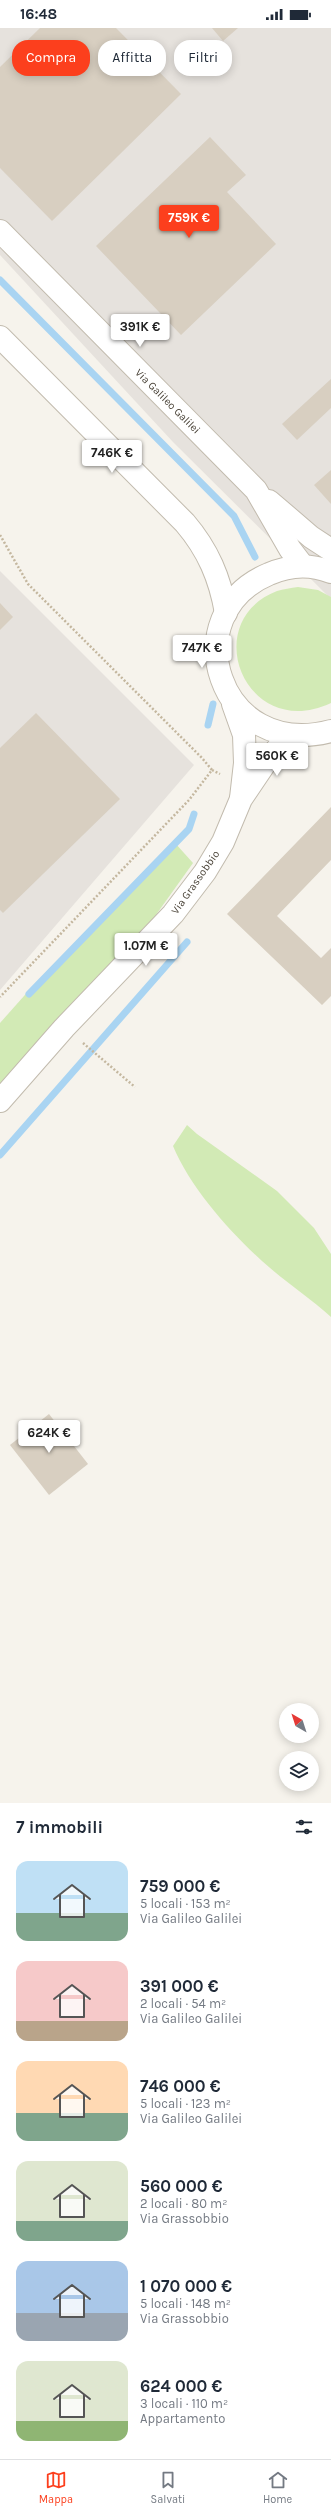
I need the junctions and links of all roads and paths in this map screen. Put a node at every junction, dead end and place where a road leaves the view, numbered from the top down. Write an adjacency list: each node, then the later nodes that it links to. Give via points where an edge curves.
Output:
1 (0, 231): 3 (street, Via Galileo Galilei)
2 (0, 337): 8 (street, via 201,542 222,587)
3 (256, 490): 5 (street, via 311,537); 6 (street, Via Galileo Galilei, via 290,550)
4 (0, 535): 13 (path, via 28,584 212,770 189,800)
5 (331, 550)
6 (303, 566): 7 (street); 8 (street, via 280,569 258,578 239,593)
7 (331, 572)
8 (226, 613): 9 (street, via 218,634 217,657 221,680)
9 (232, 700): 11 (street, via 247,717 267,729); 12 (street, via 244,735)
10 (331, 731): 11 (street, via 312,736)
11 (289, 736): 12 (street, Via Grassobbio, via 268,760)
12 (241, 799): 16 (street, Via Grassobbio, via 223,842 205,872 173,914 64,1028)
13 (0, 997)
14 (82, 1043): 15 (path)
15 (135, 1087)
16 (0, 1101)

